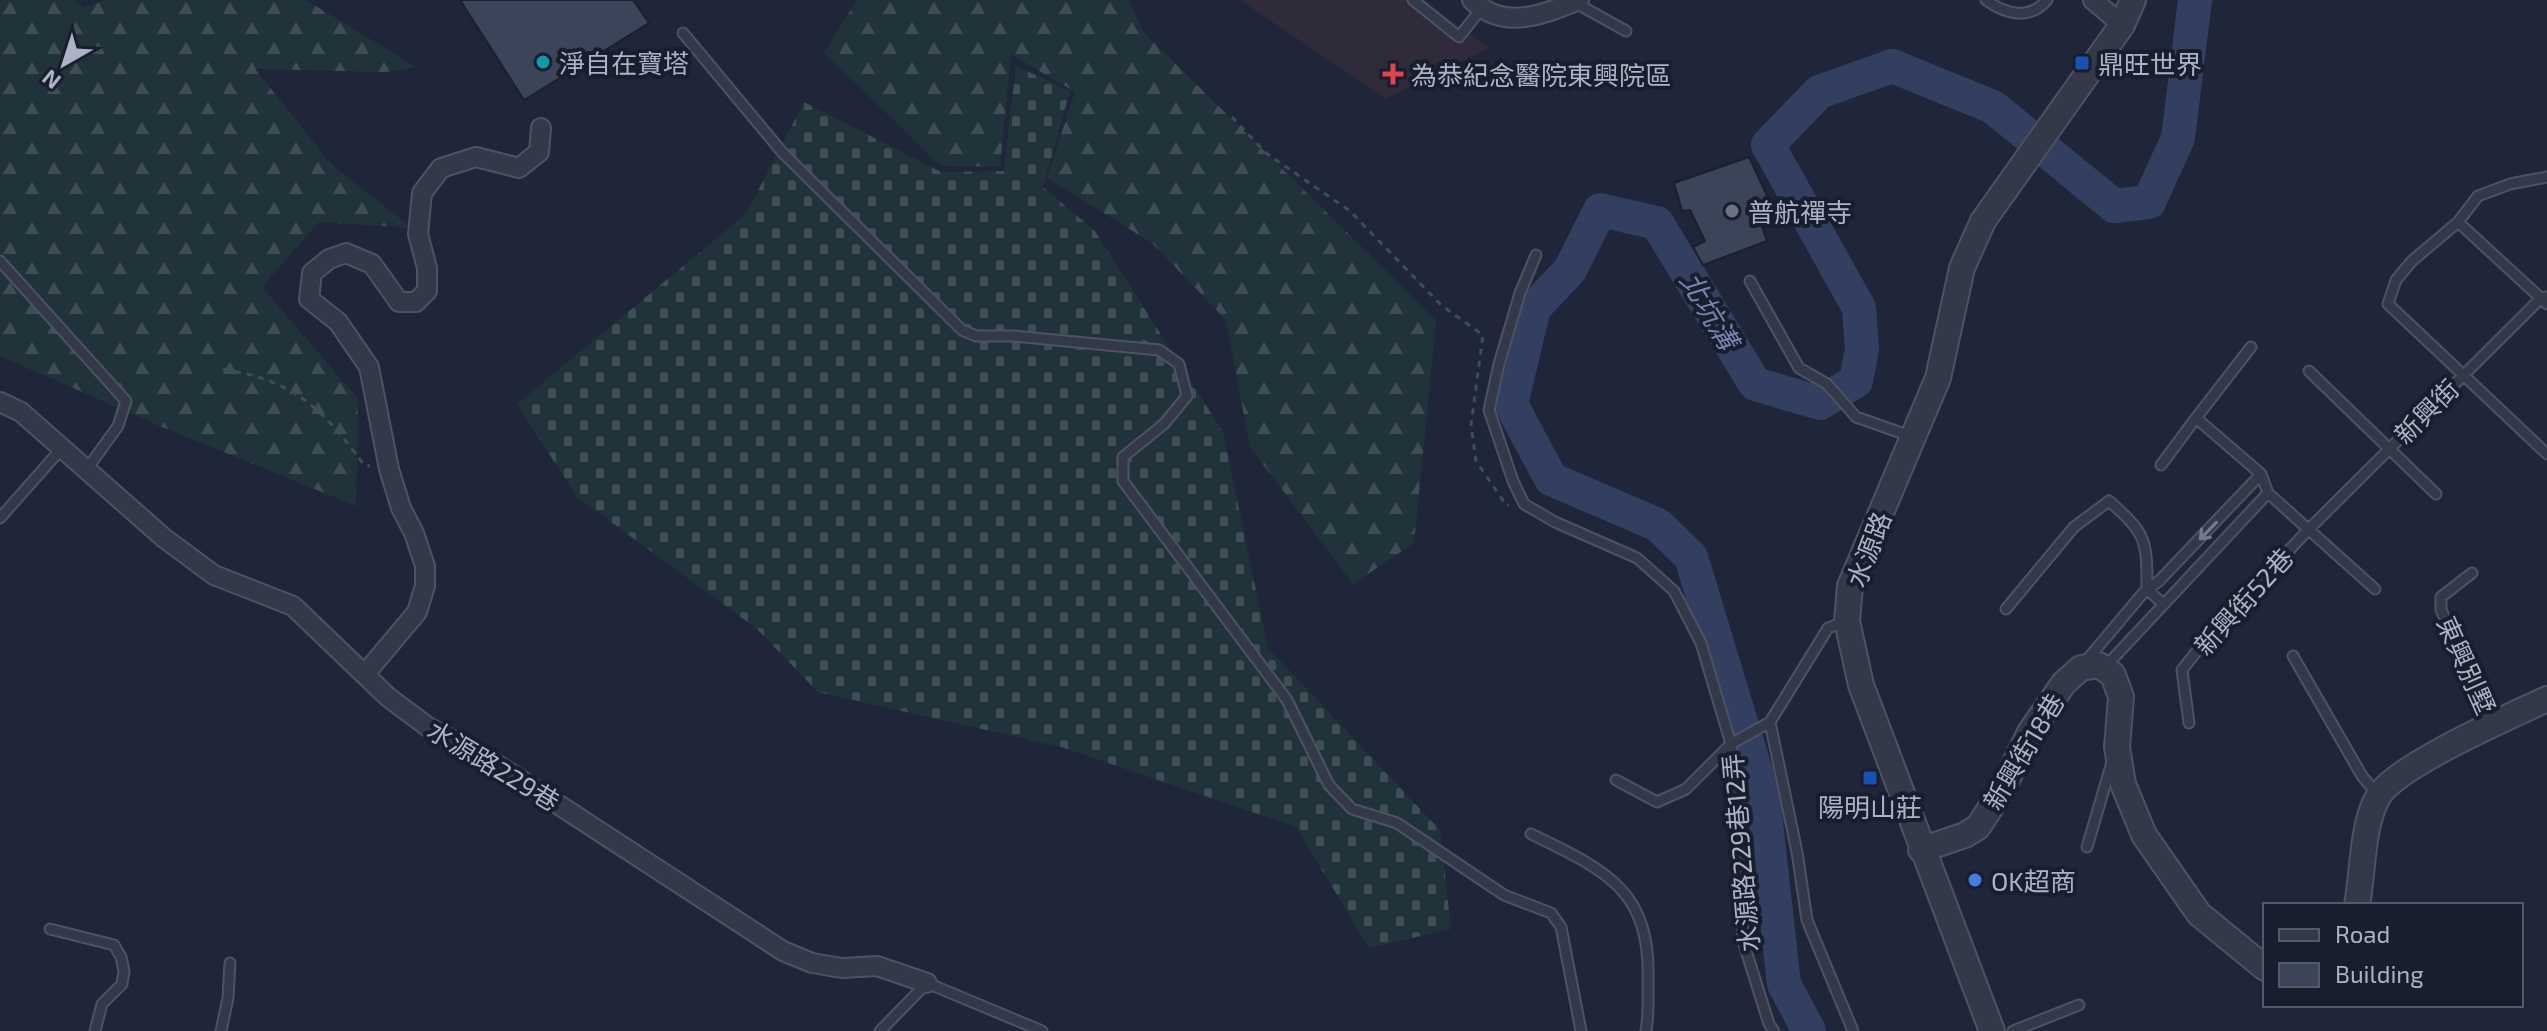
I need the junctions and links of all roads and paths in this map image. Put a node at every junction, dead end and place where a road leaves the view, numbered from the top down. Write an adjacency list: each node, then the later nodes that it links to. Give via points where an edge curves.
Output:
1 (1413, 0): 7 (lane, via 1459,37)
2 (1986, 0): 3 (lane, via 2001,11 2025,14)
3 (2047, 0)
4 (2093, 0): 8 (street)
5 (2133, 0): 8 (street)
6 (1576, 1): 7 (street, via 1501,19); 9 (lane)
7 (1477, 4)
8 (2122, 25): 25 (street, 水源路, via 1983,221 1962,268 1938,378)
9 (1626, 31)
10 (683, 33): 68 (lane, via 782,152 962,330 976,336 1159,350 1179,364 1187,396 1164,424 1123,457 1123,481 1287,700 1329,785 1352,809 1397,823 1504,895 1551,913 1561,927)
11 (1232, 117): 35 (path, via 1266,153 1350,211 1441,305 1483,335 1471,425 1476,461 1506,505)
12 (541, 128): 31 (street, via 539,152 519,168 476,157 441,168 422,193 418,234 427,291 416,302 399,302 372,264 346,253 312,273 309,299 338,322 369,367)
13 (2547, 177): 14 (lane, via 2478,196)
14 (2458, 222): 18 (lane); 22 (lane, via 2412,261 2396,280 2388,304)
15 (1536, 255): 35 (lane, via 1520,293 1489,410)
16 (0, 261): 30 (lane, via 126,401 118,426)
17 (1750, 281): 25 (lane, via 1799,368 1827,384 1856,417)
18 (2545, 300): 22 (lane, 新興街)
19 (2251, 347): 24 (lane)
20 (223, 369): 31 (path, via 286,387 315,405 364,465)
21 (2309, 371): 27 (lane)
22 (2462, 375): 27 (lane, 新興街); 28 (lane)
23 (0, 402): 26 (street, 水源路229巷, via 21,412)
24 (2196, 418): 29 (lane); 32 (lane)
25 (1914, 438): 43 (street, 水源路, via 1850,586)
26 (63, 447): 30 (street, 水源路229巷); 36 (lane)
27 (2388, 449): 34 (lane); 37 (lane, 新興街)
28 (2547, 454)
29 (2161, 465)
30 (87, 469): 46 (street, 水源路229巷, via 214,575 293,606)
31 (389, 469): 46 (street, via 425,566 425,586 417,612)
32 (2261, 474): 33 (lane); 39 (lane, one-way to 39)
33 (2268, 493): 37 (lane); 41 (lane)
34 (2436, 494)
35 (1524, 504): 51 (lane, 水源路229巷12弄, via 1637,558 1674,591 1701,643)
36 (0, 518)
37 (2309, 529): 40 (lane); 49 (lane, 新興街52巷, via 2182,670)
38 (2472, 573): 50 (lane, 東興別墅, via 2441,597 2441,610)
39 (2147, 589): 41 (lane); 42 (lane, via 2146,541 2109,501 2074,527); 45 (lane)
40 (2375, 589)
41 (2163, 604): 45 (lane)
42 (2006, 609)
43 (1847, 621): 48 (lane, via 1828,628); 57 (street, 水源路, via 1861,685)
44 (2293, 656): 54 (lane)
45 (2092, 668): 52 (street, via 2113,675 2121,697); 57 (street, 新興街18巷, via 2064,683 2030,732 1978,827)
46 (365, 674): 62 (street, 水源路229巷, via 428,727 493,762 783,951 842,968 877,966)
47 (2547, 699): 50 (street)
48 (1770, 722): 51 (lane); 71 (lane, via 1807,920)
49 (2189, 723)
50 (2494, 724): 54 (street, via 2396,777)
51 (1731, 744): 53 (lane, via 1686,789 1657,802); 70 (lane, 水源路229巷12弄, via 1743,941)
52 (2117, 747): 56 (lane); 61 (street, via 2123,784 2144,835 2199,914)
53 (1616, 780)
54 (2378, 795): 58 (street)
55 (1531, 834): 69 (lane, via 1590,863 1627,895 1646,933)
56 (2087, 847)
57 (1921, 850): 72 (street, 水源路)
58 (2357, 903)
59 (50, 929): 64 (lane, via 114,945 121,957 122,984 102,1004)
60 (230, 963): 65 (lane)
61 (2263, 966)
62 (927, 983): 66 (lane); 67 (lane, 水源路229巷)
63 (2079, 1005): 73 (lane)
64 (95, 1031)
65 (221, 1031)
66 (880, 1031)
67 (1042, 1031)
68 (1581, 1031)
69 (1646, 1031)
70 (1774, 1031)
71 (1853, 1031)
72 (1992, 1031)
73 (2013, 1031)

